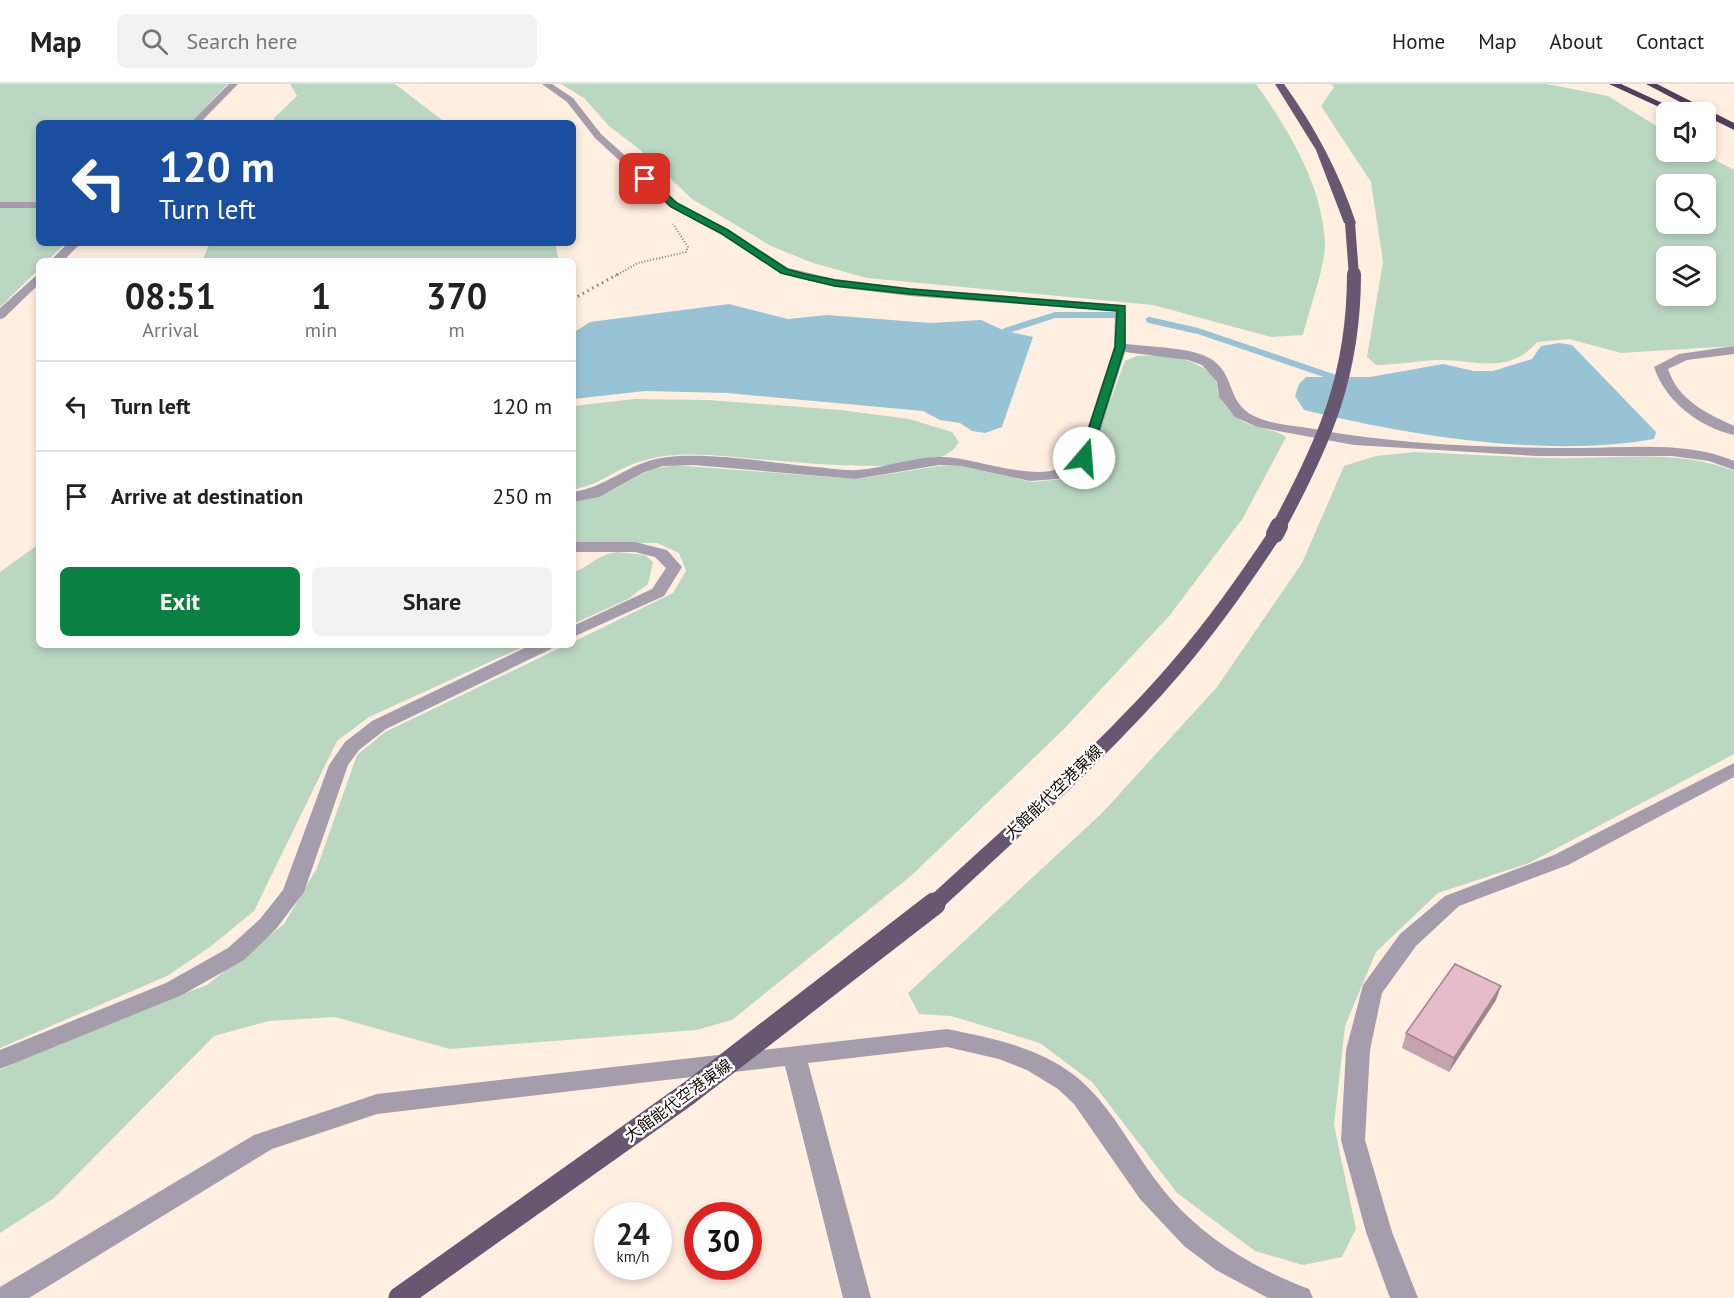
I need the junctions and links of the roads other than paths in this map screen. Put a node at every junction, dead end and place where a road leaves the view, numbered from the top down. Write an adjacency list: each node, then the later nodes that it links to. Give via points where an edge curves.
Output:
1 (234, 84): 12 (street)
2 (546, 84): 22 (street, via 570,100 598,136 674,205 725,232 784,271 835,283 910,292 1121,308)
3 (1279, 84): 34 (main road, 大館能代空港東線, bridge, via 1323,150 1339,184 1356,267 1355,315 1347,370 1331,424 1275,534 1230,600 1174,670 1089,759 934,904 689,1094)
4 (1613, 84): 10 (highway)
5 (1626, 84): 8 (highway)
6 (1643, 84): 9 (highway)
7 (1650, 84): 13 (highway)
8 (1663, 102)
9 (1680, 102)
10 (1656, 103)
11 (1716, 119): 13 (highway)
12 (198, 120)
13 (1734, 128)
14 (1716, 130): 15 (highway)
15 (1734, 138)
16 (0, 205): 17 (street)
17 (36, 205)
18 (72, 246): 19 (street)
19 (59, 258)
20 (36, 280): 21 (street)
21 (0, 315)
22 (1120, 347): 25 (street, via 1190,356 1207,362 1224,381 1226,397 1240,414 1257,423 1354,441 1537,452 1672,452 1712,457); 26 (street, via 1084,458 1076,468 1057,475 1030,477 939,461 856,475 693,461 662,462 640,469 594,494)
23 (1734, 350): 24 (street, via 1684,357 1661,367 1664,383 1677,398)
24 (1734, 431)
25 (1734, 466)
26 (576, 497)
27 (576, 547): 28 (street, via 635,547 661,553 674,567 658,592)
28 (576, 631)
29 (539, 648): 32 (street, via 379,725 352,746 339,765 293,892 268,924 236,954 174,989)
30 (1734, 769): 37 (street, via 1560,860 1452,901 1408,940 1371,991 1358,1050 1353,1140 1379,1232)
31 (794, 1056): 33 (street, via 377,1104 264,1142); 35 (street); 36 (street, via 947,1038 991,1047 1048,1069 1086,1099 1163,1208 1216,1258)
32 (0, 1060)
33 (5, 1298)
34 (400, 1298)
35 (857, 1298)
36 (1299, 1298)
37 (1404, 1298)

